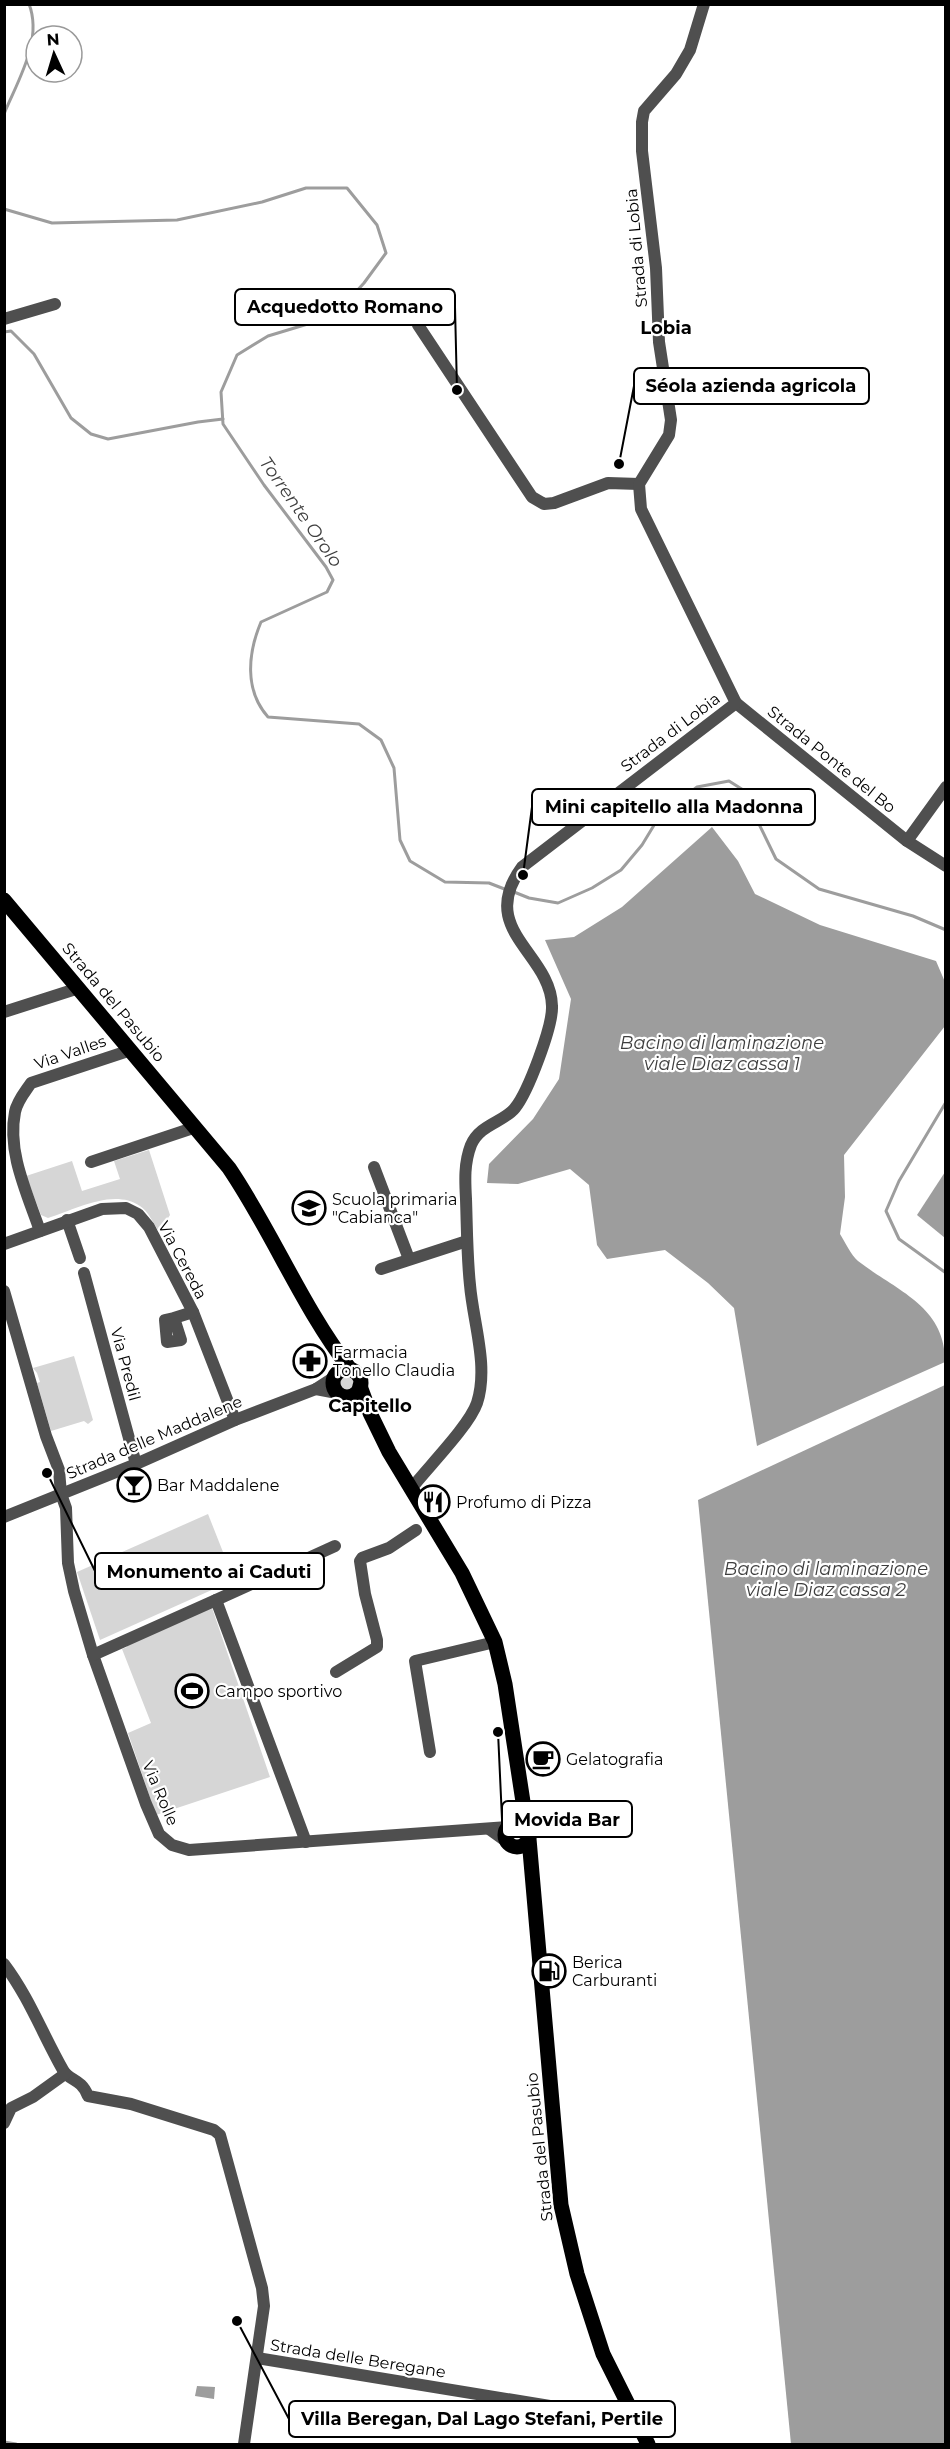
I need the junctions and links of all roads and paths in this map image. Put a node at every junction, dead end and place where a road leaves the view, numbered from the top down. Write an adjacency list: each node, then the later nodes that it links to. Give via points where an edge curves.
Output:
1 (704, 4): 5 (street, Strada di Lobia, via 690,50 645,111 642,122 659,342 671,420 669,435)
2 (55, 304): 3 (street)
3 (4, 319)
4 (418, 325): 5 (street, via 532,497 544,504 554,503 608,483)
5 (639, 484): 6 (street, Strada di Lobia, via 641,509)
6 (736, 703): 8 (street, Strada Ponte del Bo); 19 (street, Strada di Lobia, via 522,867 510,889 506,900 518,940 549,987 550,1027 515,1109 483,1130 471,1144 465,1167)
7 (945, 787): 8 (street)
8 (908, 841): 9 (street, Strada Ponte del Bo)
9 (945, 866)
10 (4, 900): 11 (main road, Strada del Pasubio)
11 (79, 988): 12 (street); 13 (main road, Strada del Pasubio)
12 (4, 1012)
13 (131, 1050): 14 (main road, Strada del Pasubio); 18 (street, Via Valles, via 31,1083 21,1097 15,1110 13,1133 16,1164)
14 (196, 1127): 15 (street); 28 (main road, Strada del Pasubio, via 252,1202 311,1310)
15 (91, 1162)
16 (374, 1167): 22 (street)
17 (67, 1220): 18 (street, Via Cereda); 21 (street); 26 (street, Via Cereda, via 116,1207 138,1214)
18 (39, 1231): 20 (street, Via Cereda)
19 (467, 1241): 22 (street); 32 (street, Strada di Lobia, via 480,1362 477,1402 468,1419)
20 (4, 1244)
21 (80, 1258)
22 (409, 1259): 23 (street)
23 (381, 1269)
24 (84, 1273): 31 (street, Via Predil)
25 (4, 1291): 33 (street, via 59,1470)
26 (192, 1312): 27 (street); 29 (street, Via Cereda)
27 (174, 1318)
28 (340, 1382): 29 (street, Strada delle Maddalene); 30 (main road); 30 (main road, via 355,1394 360,1386)
29 (235, 1420): 31 (street, Strada delle Maddalene)
30 (389, 1452): 32 (main road)
31 (136, 1464): 33 (street, Strada delle Maddalene)
32 (411, 1489): 35 (main road)
33 (61, 1494): 34 (street, Strada delle Maddalene); 39 (street, Via Rolle, via 66,1508 66,1542 74,1591)
34 (4, 1517)
35 (423, 1526): 38 (main road, via 480,1607); 40 (street, via 389,1548 362,1558 376,1647)
36 (335, 1546): 37 (street)
37 (216, 1599): 39 (street); 43 (street)
38 (495, 1642): 41 (street, via 415,1661); 42 (main road, via 524,1801)
39 (93, 1655): 43 (street, Via Rolle, via 146,1804 165,1841 189,1851)
40 (336, 1672)
41 (429, 1752)
42 (516, 1834): 43 (street, Via Rolle, via 489,1829); 48 (main road, Strada del Pasubio, via 532,1867 561,2205 576,2274 603,2354)
43 (306, 1842)
44 (4, 1964): 45 (street, Strada delle Beregane, via 32,2008)
45 (65, 2074): 46 (street, via 11,2108); 47 (street, Strada delle Beregane, via 80,2082 88,2096 131,2104 220,2135 262,2288 264,2306)
46 (4, 2123)
47 (257, 2358): 48 (street, Strada delle Beregane); 49 (street)
48 (635, 2420): 50 (main road, Strada del Pasubio)
49 (244, 2445)
50 (648, 2445)

